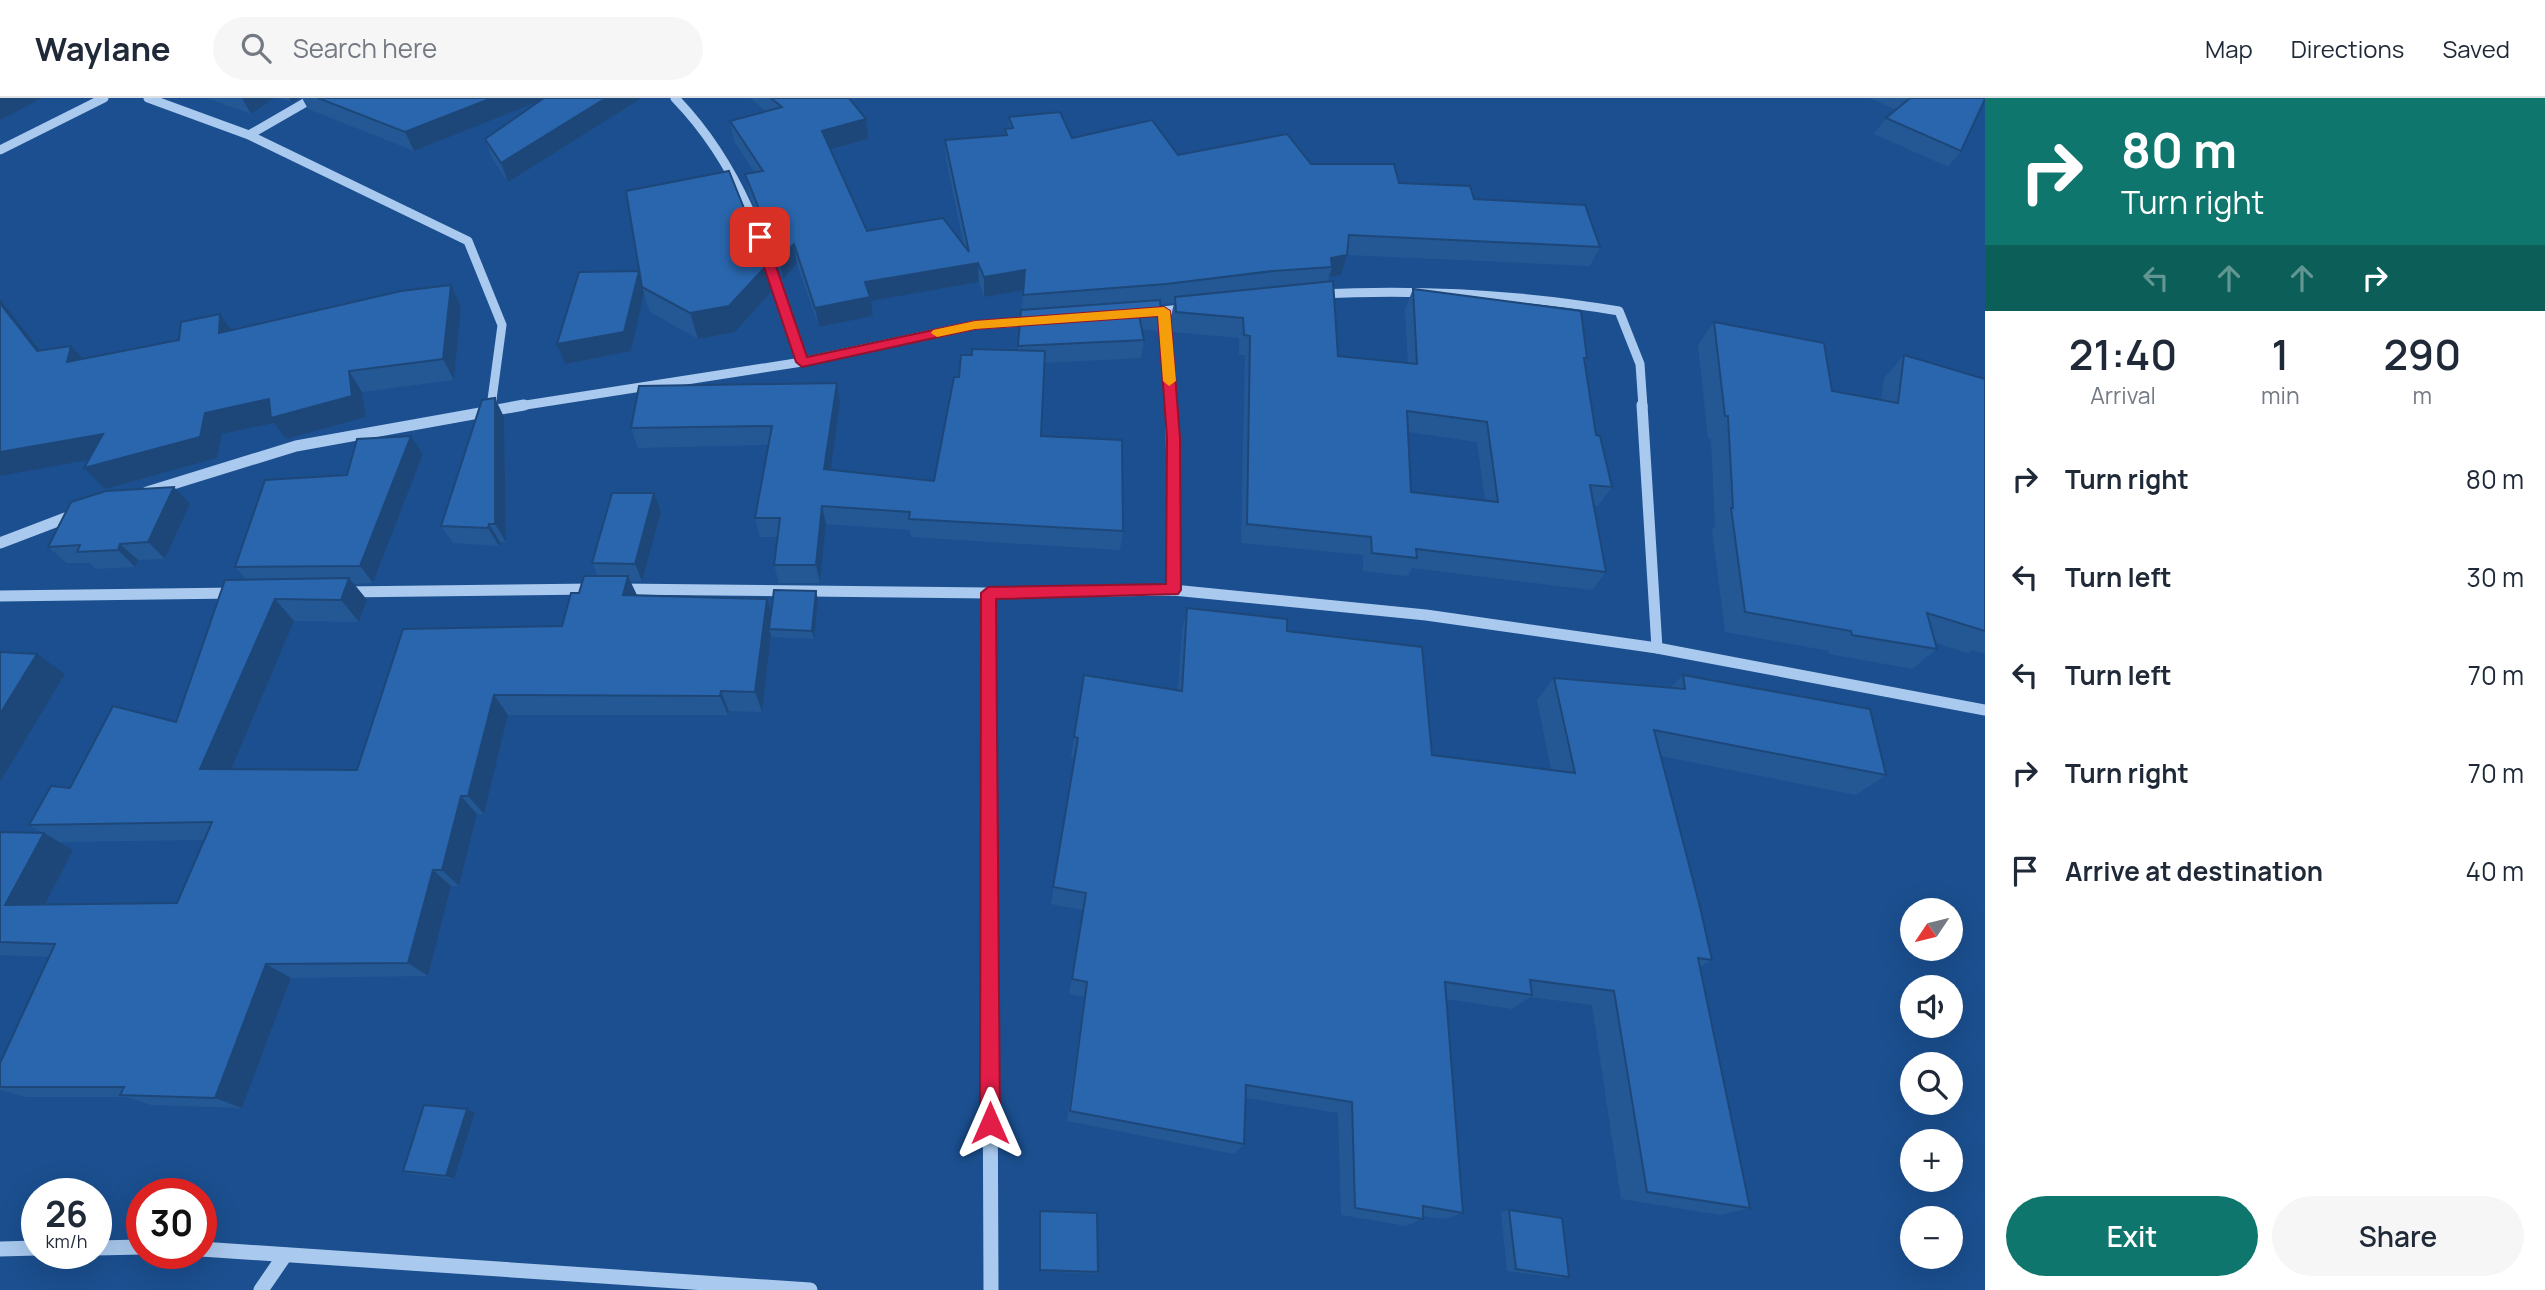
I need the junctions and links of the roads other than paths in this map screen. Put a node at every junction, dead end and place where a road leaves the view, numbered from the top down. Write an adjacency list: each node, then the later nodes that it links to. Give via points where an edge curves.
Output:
1 (104, 98): 6 (street)
2 (148, 98): 5 (street)
3 (313, 98): 5 (street)
4 (675, 98): 12 (street, via 693,114 752,212)
5 (249, 135): 13 (street, via 468,241 502,325)
6 (0, 150)
7 (1308, 295): 22 (street, via 1387,290 1558,299 1619,311 1640,364)
8 (1203, 306): 9 (street)
9 (1164, 311): 10 (street); 17 (street, via 1173,438)
10 (1139, 313)
11 (1049, 320): 12 (street, via 975,325)
12 (802, 362): 13 (street)
13 (491, 410): 14 (street, via 296,446)
14 (138, 495)
15 (86, 511): 16 (street)
16 (0, 543)
17 (1173, 590): 20 (street); 22 (street, via 1426,615)
18 (331, 592): 20 (street)
19 (248, 593): 21 (street)
20 (988, 593): 30 (street)
21 (0, 596)
22 (1657, 648): 23 (street)
23 (1985, 710)
24 (21, 1248): 25 (street)
25 (0, 1249)
26 (217, 1250): 27 (street)
27 (285, 1255): 28 (street); 29 (street)
28 (261, 1290)
29 (810, 1290)
30 (991, 1290)

